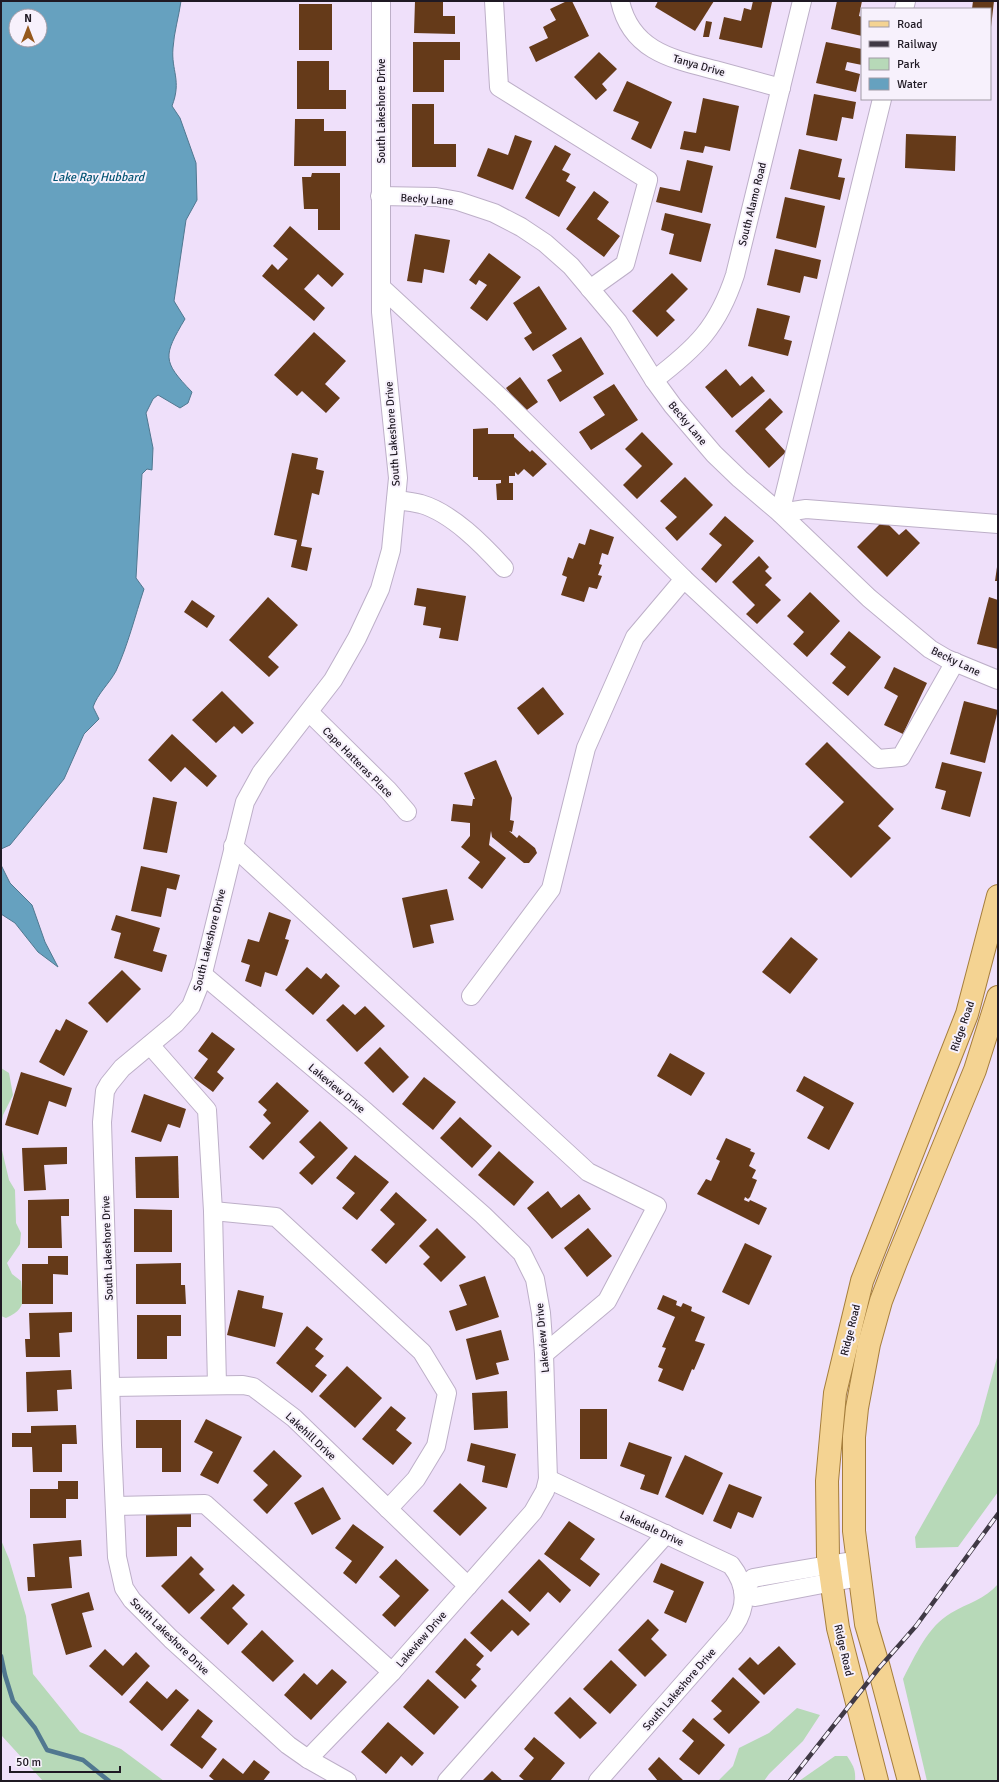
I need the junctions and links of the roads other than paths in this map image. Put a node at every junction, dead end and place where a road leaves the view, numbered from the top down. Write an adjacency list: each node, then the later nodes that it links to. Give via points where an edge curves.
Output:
1 (381, 1): 7 (street, South Lakeshore Drive)
2 (494, 1): 9 (street, via 500,88 648,180 625,264)
3 (620, 1): 5 (street, Tanya Drive, via 628,25 652,49 675,60)
4 (802, 1): 5 (street, South Alamo Road)
5 (781, 88): 10 (street, South Alamo Road, via 728,296 713,324 698,344)
6 (882, 100): 12 (street)
7 (380, 196): 8 (street, South Lakeshore Drive); 9 (street, Becky Lane, via 436,197 494,213 545,243 571,266)
8 (381, 287): 11 (street, South Lakeshore Drive, via 381,312 398,478); 15 (street, via 502,399)
9 (590, 289): 10 (street, Becky Lane, via 618,322)
10 (654, 380): 12 (street, Becky Lane, via 714,454)
11 (396, 500): 14 (street, via 422,504 444,515 466,529); 18 (street, South Lakeshore Drive, via 391,550 380,589 357,638 333,680)
12 (780, 513): 13 (street, via 806,509); 16 (street, Becky Lane, via 869,598 930,649)
13 (998, 524)
14 (504, 568)
15 (684, 579): 16 (street, via 878,759 901,757); 23 (street, via 635,637 586,748 551,889)
16 (955, 662): 17 (street, Becky Lane)
17 (998, 680)
18 (309, 712): 19 (street, Cape Hatteras Place); 20 (street, South Lakeshore Drive, via 258,779 245,802)
19 (407, 812)
20 (233, 846): 22 (street, South Lakeshore Drive); 29 (street, via 588,1172 657,1206 607,1301)
21 (998, 896): 26 (main road, Ridge Road, via 968,1014)
22 (202, 974): 25 (street, South Lakeshore Drive, via 191,1006); 29 (street, Lakeview Drive, via 366,1112 483,1215 522,1253 535,1279)
23 (471, 996)
24 (998, 997): 27 (main road, Ridge Road)
25 (150, 1045): 28 (street, via 207,1110); 33 (street, South Lakeshore Drive, via 122,1068 105,1091 102,1122)
26 (937, 1092): 27 (main road); 30 (main road, Ridge Road, via 862,1281)
27 (962, 1102): 31 (main road, Ridge Road, via 893,1268 869,1344)
28 (213, 1211): 32 (street); 36 (street, via 276,1217 422,1352 446,1393 436,1446 416,1479)
29 (544, 1354): 34 (street, Lakeview Drive)
30 (842, 1365): 31 (street); 39 (main road, Ridge Road, via 835,1393 827,1480)
31 (864, 1372): 38 (main road, Ridge Road, via 854,1437 854,1531)
32 (217, 1385): 33 (street, Lakehill Drive); 36 (street, Lakehill Drive, via 253,1387 294,1418)
33 (112, 1387): 35 (street, South Lakeshore Drive)
34 (548, 1479): 37 (street, Lakedale Drive); 40 (street, Lakeview Drive, via 545,1491 533,1512)
35 (115, 1506): 42 (street, via 205,1504); 43 (street, South Lakeshore Drive, via 118,1557 124,1588 132,1600 282,1740)
36 (388, 1509): 40 (street, Lakehill Drive)
37 (666, 1534): 41 (street, Lakedale Drive, via 731,1565 739,1575); 45 (street)
38 (858, 1569): 39 (street); 48 (main road, Ridge Road, via 866,1624)
39 (830, 1574): 41 (street, via 753,1578); 47 (main road, Ridge Road, via 838,1628)
40 (468, 1586): 42 (street, Lakeview Drive)
41 (743, 1590): 46 (street, South Lakeshore Drive, via 741,1616 734,1626)
42 (392, 1672): 43 (street, Lakeview Drive)
43 (308, 1759): 44 (street, South Lakeshore Drive)
44 (348, 1781)
45 (447, 1781)
46 (598, 1781)
47 (877, 1781)
48 (908, 1781)

